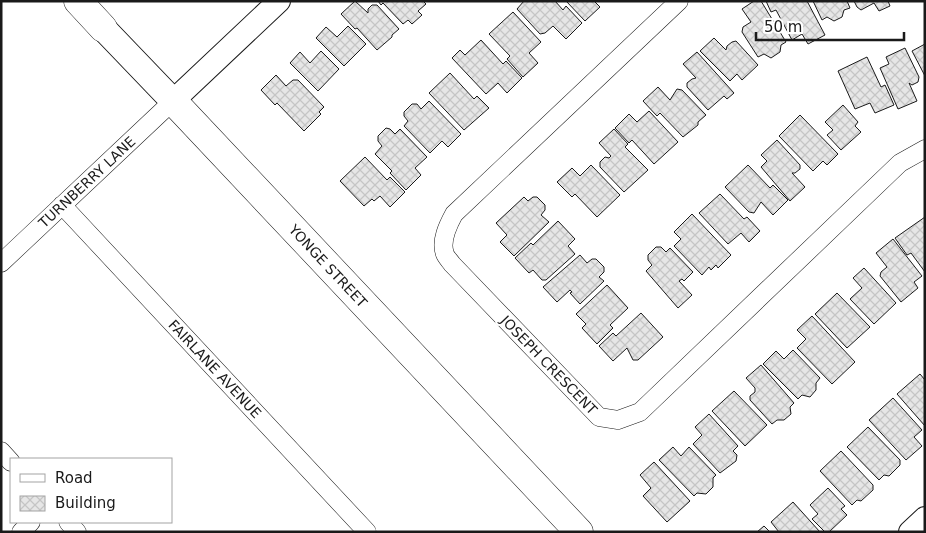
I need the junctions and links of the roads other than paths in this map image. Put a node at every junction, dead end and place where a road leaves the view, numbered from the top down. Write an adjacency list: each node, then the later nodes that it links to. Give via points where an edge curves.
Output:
1 (78, 1): 4 (main road, YONGE STREET)
2 (279, 1): 5 (street)
3 (679, 1): 6 (street, JOSEPH CRESCENT, via 454,214 444,241 444,254 452,264 599,417 618,420 640,412 900,163)
4 (103, 28): 5 (main road, YONGE STREET)
5 (173, 101): 7 (street, TURNBERRY LANE); 15 (main road, YONGE STREET)
6 (925, 148)
7 (62, 206): 8 (street, TURNBERRY LANE); 14 (street, FAIRLANE AVENUE)
8 (1, 263)
9 (1, 451): 10 (street)
10 (10, 461)
11 (925, 518): 16 (street)
12 (30, 523): 13 (street)
13 (21, 532)
14 (367, 532)
15 (578, 532)
16 (910, 532)

